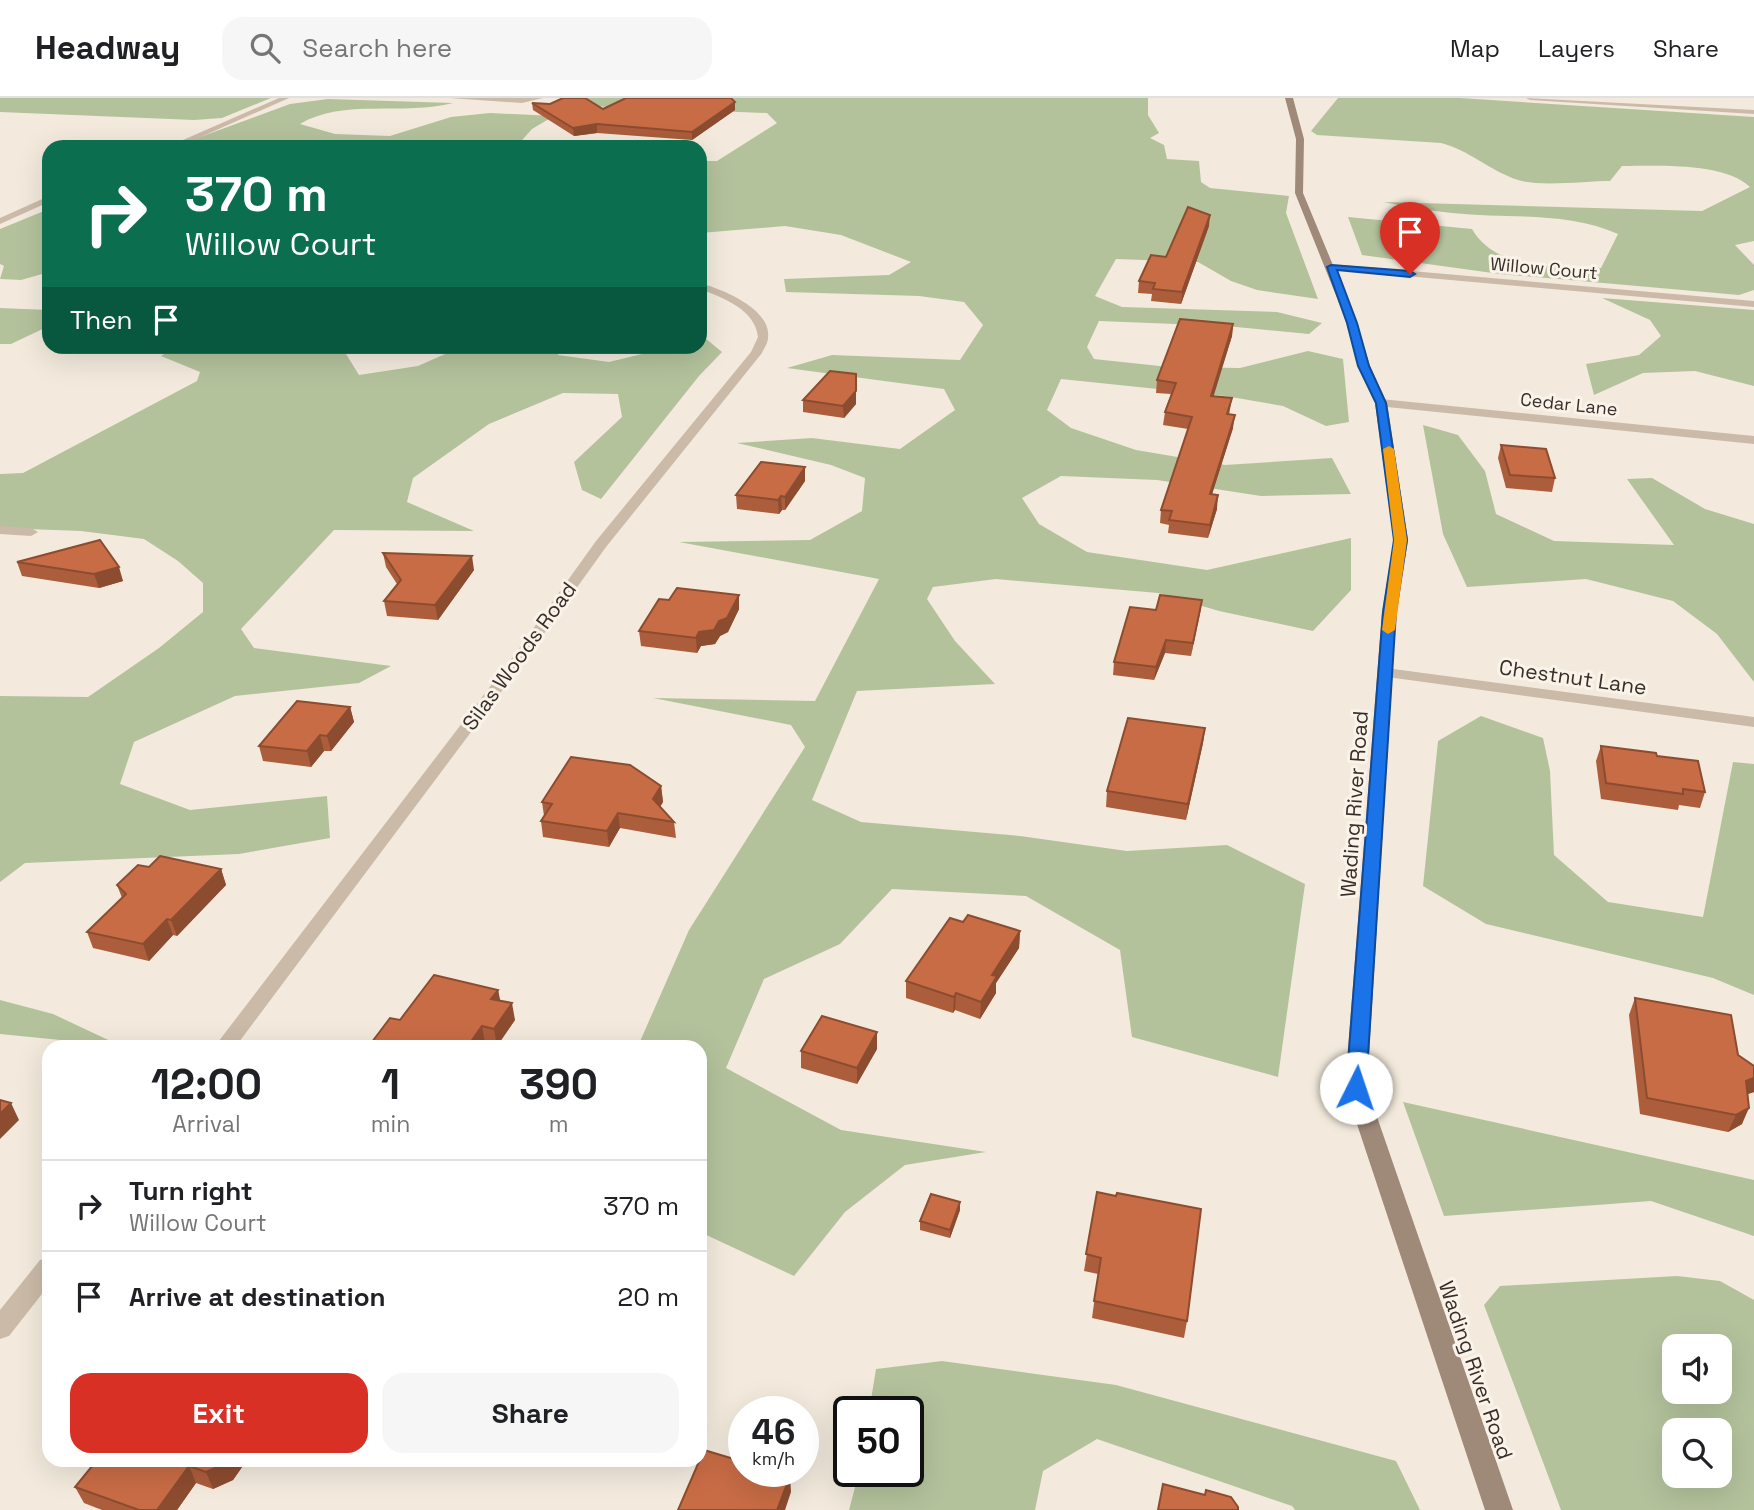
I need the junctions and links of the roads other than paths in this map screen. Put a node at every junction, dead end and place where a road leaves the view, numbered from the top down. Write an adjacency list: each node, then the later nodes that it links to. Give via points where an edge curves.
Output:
1 (285, 98): 9 (street)
2 (453, 98): 6 (street)
3 (539, 98): 6 (street)
4 (1289, 98): 12 (main road, Wading River Road, via 1300,139 1299,193)
5 (1530, 98): 8 (street)
6 (522, 102): 7 (street, via 522,106)
7 (537, 108)
8 (1754, 112)
9 (187, 140)
10 (42, 202): 11 (street)
11 (0, 221)
12 (1331, 267): 14 (street, Willow Court); 15 (main road, Wading River Road)
13 (707, 289): 21 (street, Silas Woods Road, via 736,301 761,326 763,337 756,352 601,544)
14 (1754, 304)
15 (1381, 403): 16 (street, Cedar Lane); 19 (main road, Wading River Road, via 1401,540 1389,612)
16 (1754, 440)
17 (0, 530): 18 (street)
18 (31, 533)
19 (1386, 673): 20 (street, Chestnut Lane); 24 (main road, Wading River Road, via 1356,1088)
20 (1754, 722)
21 (230, 1040)
22 (42, 1277): 23 (street)
23 (0, 1328)
24 (1499, 1510)

